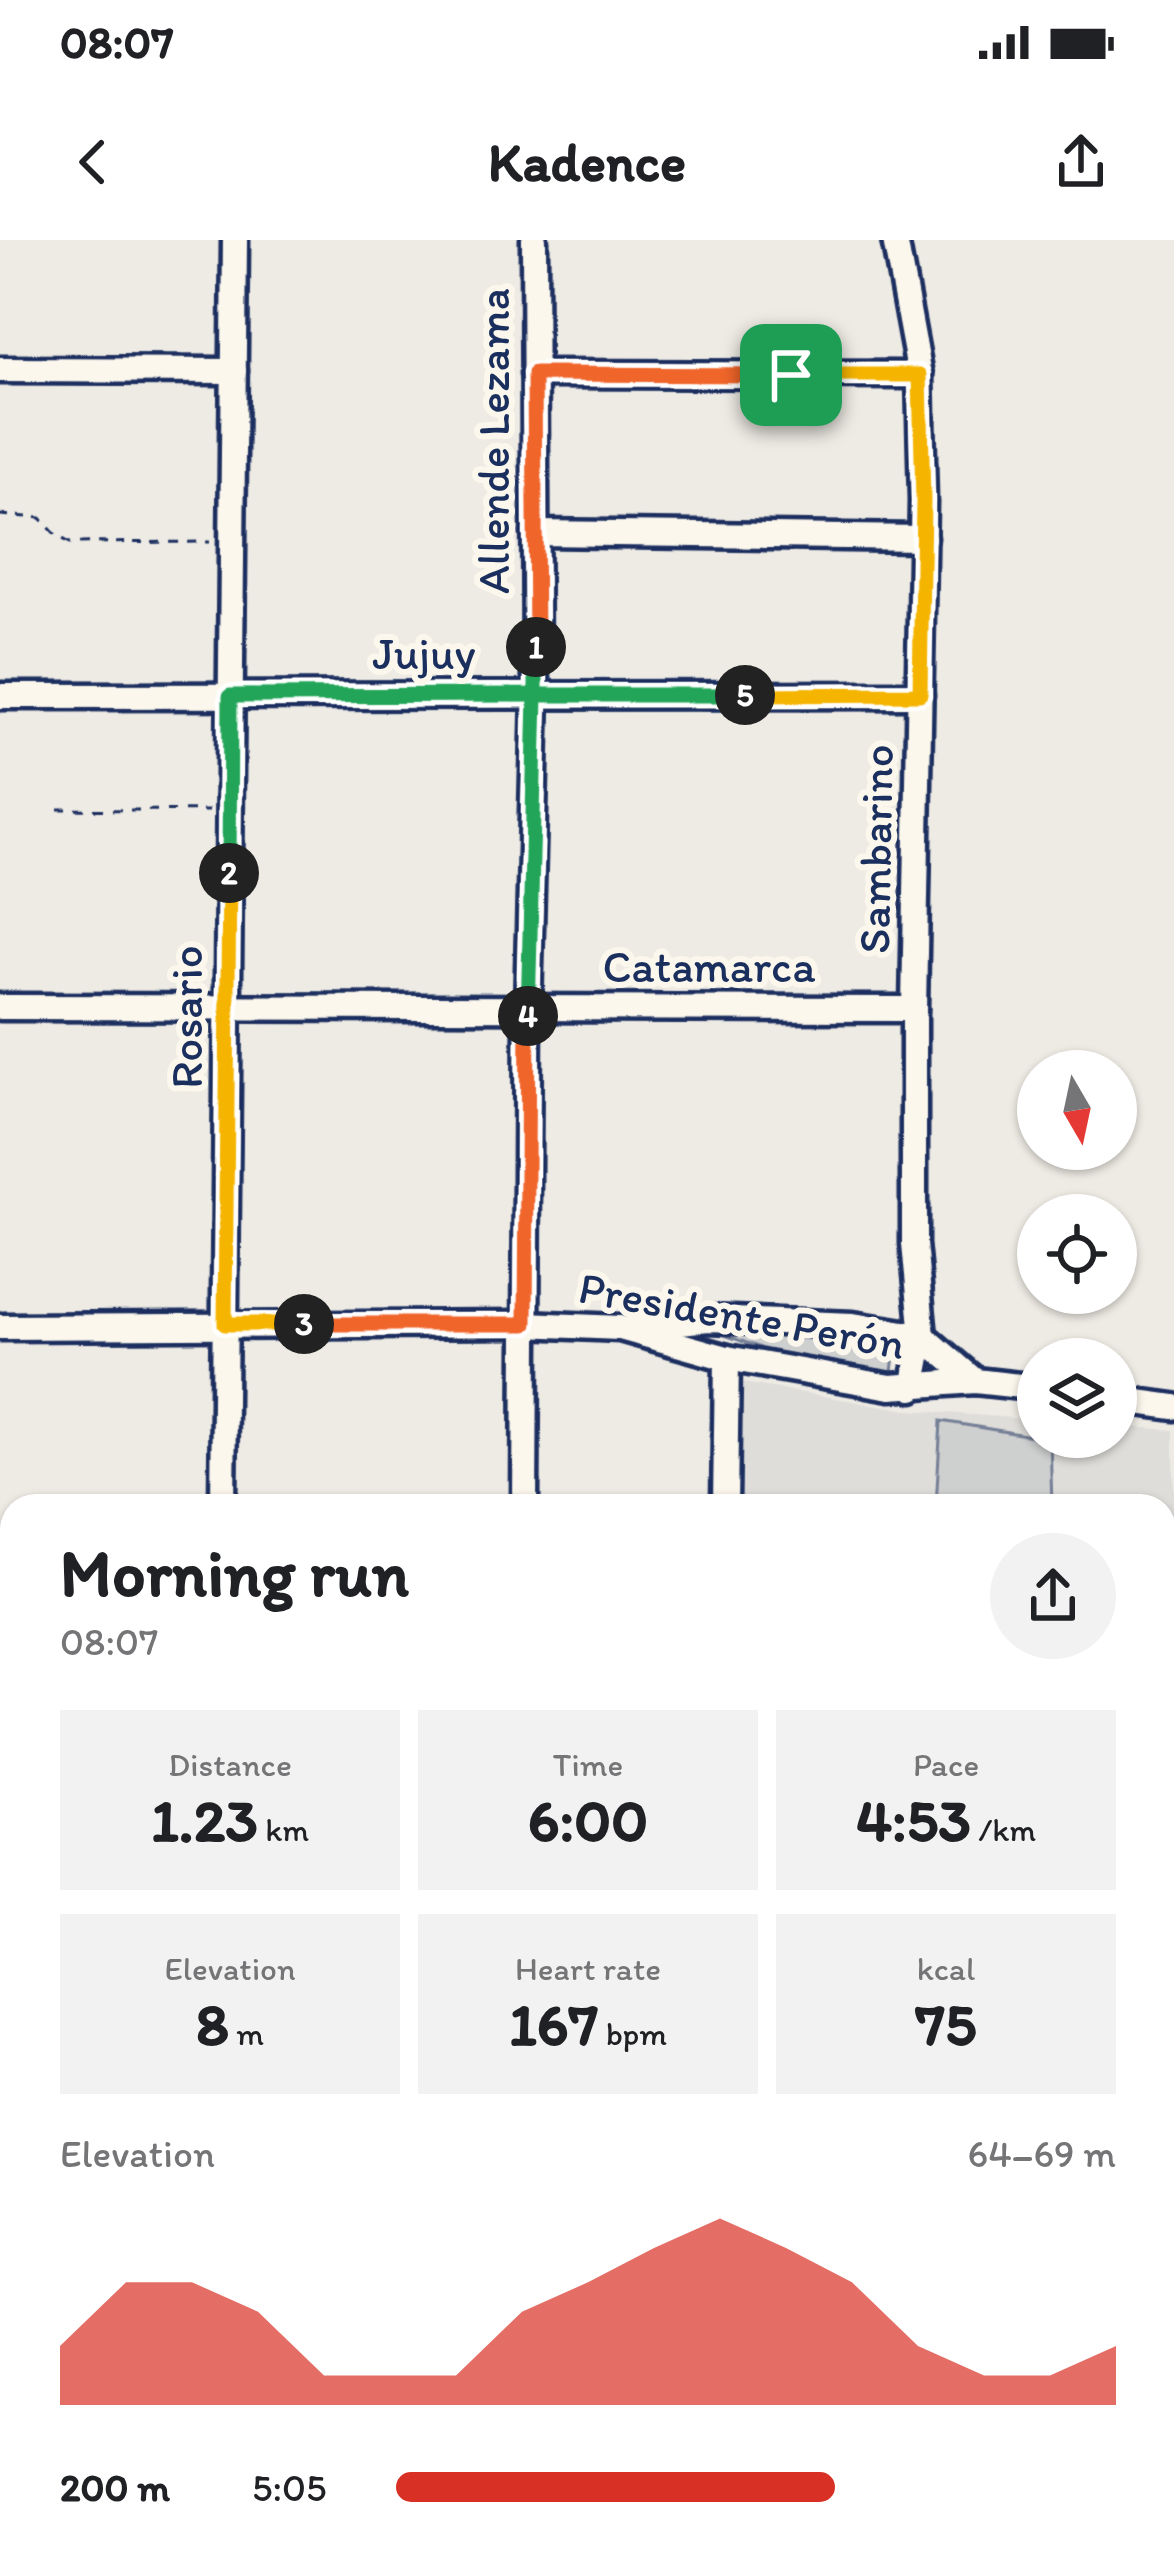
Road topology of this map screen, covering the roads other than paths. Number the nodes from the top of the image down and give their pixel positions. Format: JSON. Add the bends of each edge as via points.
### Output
{"nodes":[{"id":1,"x":235,"y":240,"type":"edge"},
{"id":2,"x":534,"y":240,"type":"edge"},
{"id":3,"x":895,"y":240,"type":"edge"},
{"id":4,"x":0,"y":370,"type":"edge"},
{"id":5,"x":233,"y":371,"type":"junction"},
{"id":6,"x":534,"y":374,"type":"junction"},
{"id":7,"x":920,"y":375,"type":"junction"},
{"id":8,"x":535,"y":533,"type":"junction"},
{"id":9,"x":923,"y":538,"type":"junction"},
{"id":10,"x":920,"y":694,"type":"junction"},
{"id":11,"x":536,"y":695,"type":"junction"},
{"id":12,"x":0,"y":696,"type":"edge"},
{"id":13,"x":230,"y":696,"type":"junction"},
{"id":14,"x":0,"y":1007,"type":"edge"},
{"id":15,"x":228,"y":1008,"type":"junction"},
{"id":16,"x":528,"y":1008,"type":"junction"},
{"id":17,"x":914,"y":1010,"type":"junction"},
{"id":18,"x":225,"y":1324,"type":"junction"},
{"id":19,"x":526,"y":1324,"type":"junction"},
{"id":20,"x":0,"y":1327,"type":"edge"},
{"id":21,"x":620,"y":1328,"type":"junction"},
{"id":22,"x":923,"y":1336,"type":"junction"},
{"id":23,"x":727,"y":1358,"type":"junction"},
{"id":24,"x":975,"y":1381,"type":"junction"},
{"id":25,"x":1017,"y":1386,"type":"edge"},
{"id":26,"x":913,"y":1388,"type":"junction"},
{"id":27,"x":1137,"y":1402,"type":"edge"},
{"id":28,"x":1174,"y":1407,"type":"edge"},
{"id":29,"x":223,"y":1494,"type":"edge"},
{"id":30,"x":525,"y":1494,"type":"edge"},
{"id":31,"x":725,"y":1494,"type":"edge"}],
"edges":[{"from":1,"to":5,"type":"street","name":"Rosario"},
{"from":2,"to":6,"type":"street","name":"Allende Lezama"},
{"from":3,"to":7,"type":"street","name":"Sambarino"},
{"from":4,"to":5,"type":"street"},
{"from":5,"to":13,"type":"street","name":"Rosario"},
{"from":6,"to":7,"type":"street"},
{"from":6,"to":8,"type":"street","name":"Allende Lezama"},
{"from":7,"to":9,"type":"street","name":"Sambarino"},
{"from":8,"to":9,"type":"street"},
{"from":8,"to":11,"type":"street","name":"Allende Lezama"},
{"from":9,"to":10,"type":"street","name":"Sambarino"},
{"from":10,"to":11,"type":"street","name":"Jujuy"},
{"from":10,"to":17,"type":"street","name":"Sambarino"},
{"from":11,"to":13,"type":"street","name":"Jujuy"},
{"from":11,"to":16,"type":"street","name":"Allende Lezama"},
{"from":12,"to":13,"type":"street","name":"Jujuy"},
{"from":13,"to":15,"type":"street","name":"Rosario"},
{"from":14,"to":15,"type":"street","name":"Catamarca"},
{"from":15,"to":16,"type":"street","name":"Catamarca"},
{"from":15,"to":18,"type":"street","name":"Rosario"},
{"from":16,"to":17,"type":"street","name":"Catamarca"},
{"from":16,"to":19,"type":"street","name":"Allende Lezama"},
{"from":17,"to":22,"type":"street","name":"Sambarino","via":[[914,1244]]},
{"from":18,"to":19,"type":"street","name":"Presidente Perón"},
{"from":18,"to":20,"type":"street","name":"Presidente Perón"},
{"from":18,"to":29,"type":"street","name":"Rosario"},
{"from":19,"to":21,"type":"street","name":"Presidente Perón"},
{"from":19,"to":30,"type":"street","name":"Allende Lezama"},
{"from":21,"to":22,"type":"street","via":[[708,1319]]},
{"from":21,"to":23,"type":"street","name":"Presidente Perón"},
{"from":22,"to":24,"type":"street"},
{"from":22,"to":26,"type":"street","name":"Sambarino"},
{"from":23,"to":26,"type":"street","name":"Presidente Perón"},
{"from":23,"to":31,"type":"street"},
{"from":24,"to":25,"type":"street","name":"Presidente Perón"},
{"from":24,"to":26,"type":"street","name":"Presidente Perón"},
{"from":27,"to":28,"type":"street"}]}
